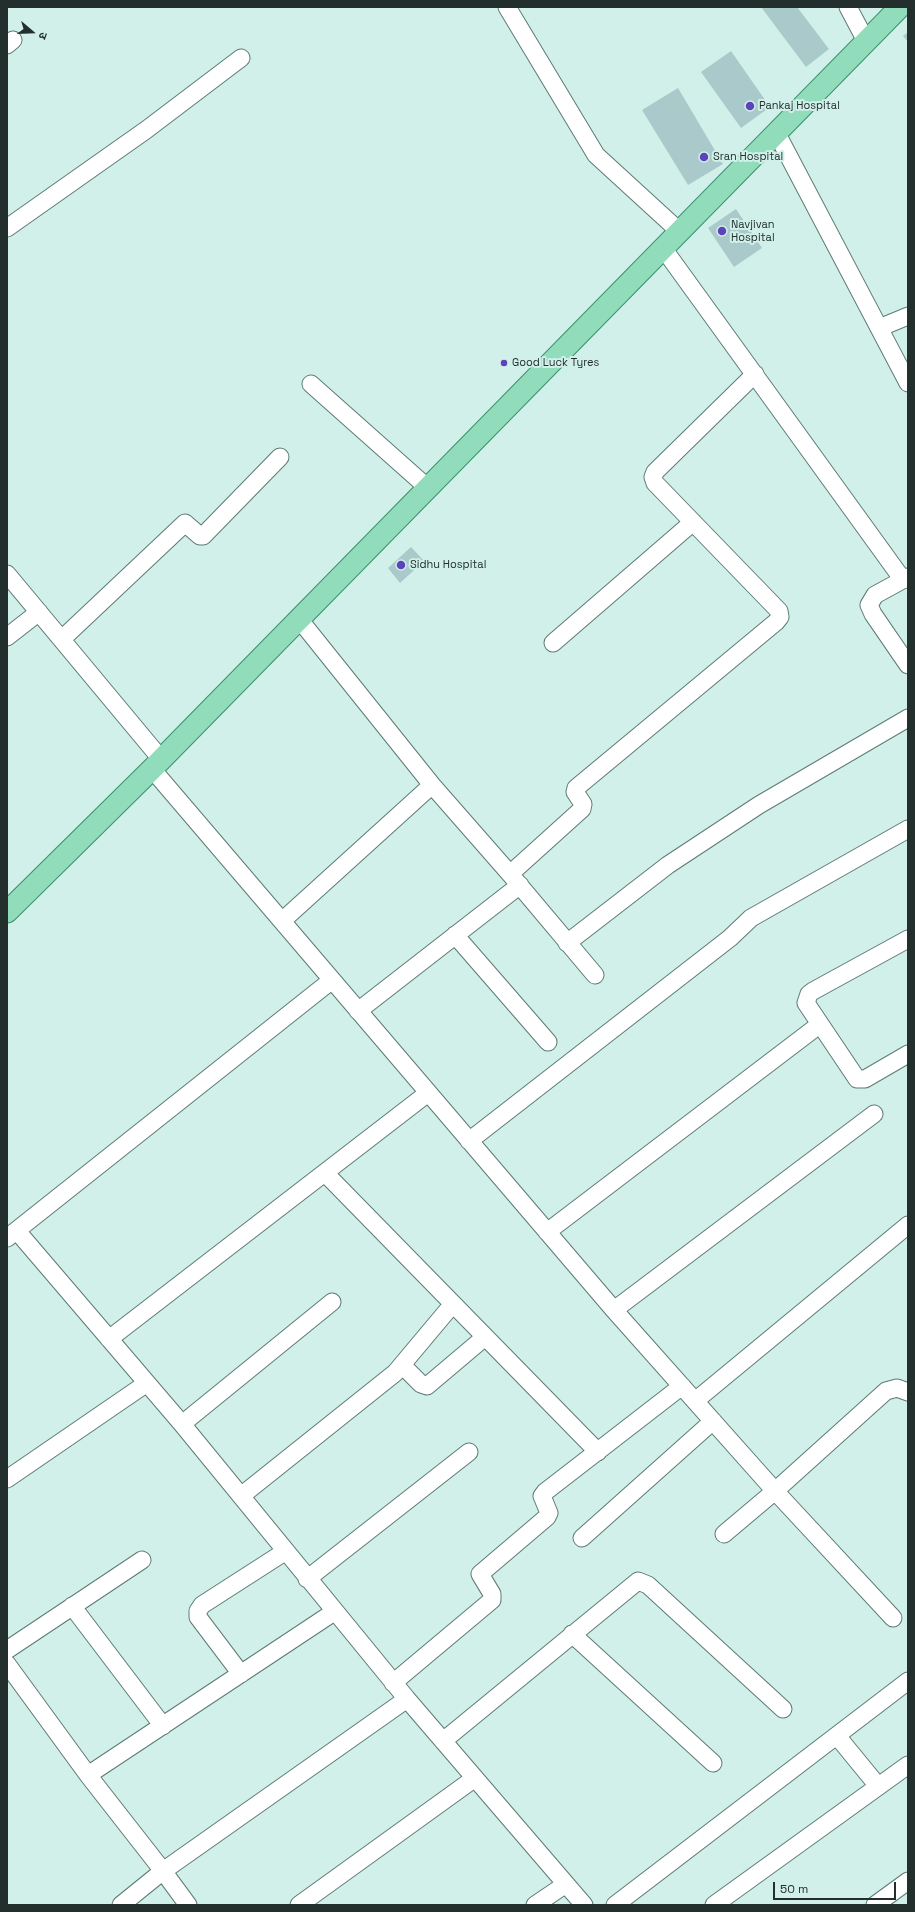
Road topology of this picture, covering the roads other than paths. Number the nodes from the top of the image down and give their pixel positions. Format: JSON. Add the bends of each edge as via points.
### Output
{"nodes":[{"id":1,"x":507,"y":7,"type":"edge"},
{"id":2,"x":848,"y":7,"type":"edge"},
{"id":3,"x":900,"y":7,"type":"edge"},
{"id":4,"x":866,"y":41,"type":"junction"},
{"id":5,"x":241,"y":58,"type":"dead end"},
{"id":6,"x":776,"y":132,"type":"junction"},
{"id":7,"x":7,"y":228,"type":"edge"},
{"id":8,"x":680,"y":231,"type":"junction"},
{"id":9,"x":663,"y":248,"type":"junction"},
{"id":10,"x":908,"y":316,"type":"edge"},
{"id":11,"x":879,"y":328,"type":"junction"},
{"id":12,"x":754,"y":374,"type":"junction"},
{"id":13,"x":908,"y":383,"type":"edge"},
{"id":14,"x":311,"y":384,"type":"dead end"},
{"id":15,"x":280,"y":457,"type":"dead end"},
{"id":16,"x":428,"y":488,"type":"junction"},
{"id":17,"x":692,"y":522,"type":"junction"},
{"id":18,"x":7,"y":574,"type":"edge"},
{"id":19,"x":905,"y":578,"type":"edge"},
{"id":20,"x":39,"y":612,"type":"junction"},
{"id":21,"x":299,"y":619,"type":"junction"},
{"id":22,"x":7,"y":637,"type":"edge"},
{"id":23,"x":62,"y":640,"type":"junction"},
{"id":24,"x":554,"y":643,"type":"dead end"},
{"id":25,"x":908,"y":665,"type":"edge"},
{"id":26,"x":908,"y":718,"type":"edge"},
{"id":27,"x":156,"y":764,"type":"junction"},
{"id":28,"x":432,"y":785,"type":"junction"},
{"id":29,"x":908,"y":829,"type":"edge"},
{"id":30,"x":515,"y":879,"type":"junction"},
{"id":31,"x":7,"y":912,"type":"edge"},
{"id":32,"x":282,"y":921,"type":"junction"},
{"id":33,"x":455,"y":935,"type":"junction"},
{"id":34,"x":908,"y":938,"type":"edge"},
{"id":35,"x":568,"y":943,"type":"junction"},
{"id":36,"x":595,"y":976,"type":"dead end"},
{"id":37,"x":332,"y":980,"type":"junction"},
{"id":38,"x":358,"y":1011,"type":"junction"},
{"id":39,"x":819,"y":1025,"type":"junction"},
{"id":40,"x":548,"y":1042,"type":"dead end"},
{"id":41,"x":908,"y":1054,"type":"edge"},
{"id":42,"x":428,"y":1093,"type":"junction"},
{"id":43,"x":874,"y":1114,"type":"dead end"},
{"id":44,"x":469,"y":1141,"type":"junction"},
{"id":45,"x":324,"y":1173,"type":"junction"},
{"id":46,"x":908,"y":1225,"type":"edge"},
{"id":47,"x":547,"y":1232,"type":"junction"},
{"id":48,"x":12,"y":1234,"type":"edge"},
{"id":49,"x":332,"y":1302,"type":"dead end"},
{"id":50,"x":452,"y":1304,"type":"junction"},
{"id":51,"x":614,"y":1310,"type":"junction"},
{"id":52,"x":486,"y":1337,"type":"junction"},
{"id":53,"x":109,"y":1339,"type":"junction"},
{"id":54,"x":402,"y":1365,"type":"junction"},
{"id":55,"x":147,"y":1383,"type":"junction"},
{"id":56,"x":682,"y":1386,"type":"junction"},
{"id":57,"x":908,"y":1392,"type":"edge"},
{"id":58,"x":694,"y":1401,"type":"junction"},
{"id":59,"x":713,"y":1421,"type":"junction"},
{"id":60,"x":182,"y":1424,"type":"junction"},
{"id":61,"x":470,"y":1452,"type":"dead end"},
{"id":62,"x":598,"y":1452,"type":"junction"},
{"id":63,"x":7,"y":1478,"type":"edge"},
{"id":64,"x":775,"y":1491,"type":"junction"},
{"id":65,"x":241,"y":1496,"type":"junction"},
{"id":66,"x":724,"y":1534,"type":"dead end"},
{"id":67,"x":582,"y":1538,"type":"dead end"},
{"id":68,"x":286,"y":1552,"type":"junction"},
{"id":69,"x":142,"y":1560,"type":"dead end"},
{"id":70,"x":307,"y":1579,"type":"junction"},
{"id":71,"x":72,"y":1606,"type":"junction"},
{"id":72,"x":334,"y":1612,"type":"junction"},
{"id":73,"x":893,"y":1618,"type":"dead end"},
{"id":74,"x":572,"y":1634,"type":"junction"},
{"id":75,"x":7,"y":1650,"type":"edge"},
{"id":76,"x":7,"y":1664,"type":"edge"},
{"id":77,"x":240,"y":1674,"type":"junction"},
{"id":78,"x":908,"y":1681,"type":"edge"},
{"id":79,"x":393,"y":1683,"type":"junction"},
{"id":80,"x":407,"y":1699,"type":"junction"},
{"id":81,"x":783,"y":1709,"type":"dead end"},
{"id":82,"x":163,"y":1726,"type":"junction"},
{"id":83,"x":837,"y":1736,"type":"junction"},
{"id":84,"x":443,"y":1741,"type":"junction"},
{"id":85,"x":713,"y":1763,"type":"dead end"},
{"id":86,"x":908,"y":1765,"type":"edge"},
{"id":87,"x":88,"y":1776,"type":"junction"},
{"id":88,"x":475,"y":1778,"type":"junction"},
{"id":89,"x":878,"y":1786,"type":"junction"},
{"id":90,"x":164,"y":1871,"type":"junction"},
{"id":91,"x":908,"y":1881,"type":"edge"},
{"id":92,"x":566,"y":1884,"type":"junction"},
{"id":93,"x":121,"y":1905,"type":"edge"},
{"id":94,"x":188,"y":1905,"type":"edge"},
{"id":95,"x":299,"y":1905,"type":"edge"},
{"id":96,"x":535,"y":1905,"type":"edge"},
{"id":97,"x":584,"y":1905,"type":"edge"},
{"id":98,"x":615,"y":1905,"type":"edge"},
{"id":99,"x":714,"y":1905,"type":"edge"},
{"id":100,"x":874,"y":1905,"type":"edge"}],
"edges":[{"from":1,"to":8,"type":"street","via":[[596,155]]},
{"from":2,"to":4,"type":"street"},
{"from":3,"to":4,"type":"main road"},
{"from":4,"to":6,"type":"main road"},
{"from":5,"to":7,"type":"street","via":[[146,130]]},
{"from":6,"to":8,"type":"main road"},
{"from":6,"to":11,"type":"street"},
{"from":8,"to":9,"type":"main road"},
{"from":9,"to":12,"type":"street"},
{"from":9,"to":16,"type":"main road"},
{"from":10,"to":11,"type":"street"},
{"from":11,"to":13,"type":"street"},
{"from":12,"to":17,"type":"street","via":[[654,475],[655,483]]},
{"from":12,"to":19,"type":"street"},
{"from":14,"to":16,"type":"street"},
{"from":15,"to":23,"type":"street","via":[[202,537],[184,523]]},
{"from":16,"to":21,"type":"main road"},
{"from":17,"to":24,"type":"street"},
{"from":17,"to":30,"type":"street","via":[[779,611],[780,617],[576,788],[575,792],[583,804],[582,809]]},
{"from":18,"to":20,"type":"street"},
{"from":19,"to":25,"type":"street","via":[[875,595],[870,605],[873,614]]},
{"from":20,"to":22,"type":"street"},
{"from":20,"to":23,"type":"street"},
{"from":21,"to":27,"type":"main road"},
{"from":21,"to":28,"type":"street"},
{"from":23,"to":27,"type":"street"},
{"from":26,"to":35,"type":"street","via":[[746,814],[668,865]]},
{"from":27,"to":31,"type":"main road"},
{"from":27,"to":32,"type":"street"},
{"from":28,"to":30,"type":"street"},
{"from":28,"to":32,"type":"street"},
{"from":29,"to":44,"type":"street","via":[[751,918],[730,938]]},
{"from":30,"to":33,"type":"street"},
{"from":30,"to":35,"type":"street"},
{"from":32,"to":37,"type":"street"},
{"from":33,"to":38,"type":"street"},
{"from":33,"to":40,"type":"street"},
{"from":34,"to":39,"type":"street","via":[[809,994],[806,998],[807,1007]]},
{"from":35,"to":36,"type":"street"},
{"from":37,"to":38,"type":"street"},
{"from":37,"to":48,"type":"street"},
{"from":38,"to":42,"type":"street"},
{"from":39,"to":41,"type":"street","via":[[860,1080]]},
{"from":39,"to":47,"type":"street"},
{"from":42,"to":44,"type":"street"},
{"from":42,"to":45,"type":"street"},
{"from":43,"to":51,"type":"street"},
{"from":44,"to":47,"type":"street"},
{"from":45,"to":50,"type":"street"},
{"from":45,"to":53,"type":"street"},
{"from":46,"to":58,"type":"street"},
{"from":47,"to":51,"type":"street"},
{"from":48,"to":53,"type":"street"},
{"from":49,"to":60,"type":"street"},
{"from":50,"to":52,"type":"street"},
{"from":50,"to":54,"type":"street"},
{"from":51,"to":56,"type":"street"},
{"from":52,"to":54,"type":"street","via":[[427,1386],[421,1384]]},
{"from":52,"to":62,"type":"street"},
{"from":53,"to":55,"type":"street"},
{"from":54,"to":65,"type":"street"},
{"from":55,"to":60,"type":"street"},
{"from":55,"to":63,"type":"street"},
{"from":56,"to":58,"type":"street"},
{"from":56,"to":62,"type":"street"},
{"from":57,"to":64,"type":"street","via":[[897,1388],[886,1392]]},
{"from":58,"to":59,"type":"street"},
{"from":59,"to":64,"type":"street"},
{"from":59,"to":67,"type":"street"},
{"from":60,"to":65,"type":"street"},
{"from":61,"to":70,"type":"street"},
{"from":62,"to":79,"type":"street","via":[[545,1492],[542,1499],[549,1513],[547,1518],[480,1572],[480,1578],[493,1596],[490,1603]]},
{"from":64,"to":66,"type":"street"},
{"from":64,"to":73,"type":"street"},
{"from":65,"to":68,"type":"street"},
{"from":68,"to":70,"type":"street"},
{"from":68,"to":77,"type":"street","via":[[202,1605],[198,1611],[198,1616]]},
{"from":69,"to":71,"type":"street"},
{"from":70,"to":72,"type":"street"},
{"from":71,"to":75,"type":"street"},
{"from":71,"to":82,"type":"street"},
{"from":72,"to":77,"type":"street"},
{"from":72,"to":79,"type":"street"},
{"from":74,"to":81,"type":"street","via":[[634,1583],[642,1581]]},
{"from":74,"to":84,"type":"street"},
{"from":74,"to":85,"type":"street"},
{"from":76,"to":87,"type":"street"},
{"from":77,"to":82,"type":"street"},
{"from":78,"to":83,"type":"street"},
{"from":79,"to":80,"type":"street"},
{"from":80,"to":84,"type":"street"},
{"from":80,"to":90,"type":"street"},
{"from":82,"to":87,"type":"street"},
{"from":83,"to":89,"type":"street"},
{"from":83,"to":98,"type":"street"},
{"from":84,"to":88,"type":"street"},
{"from":86,"to":89,"type":"street"},
{"from":87,"to":90,"type":"street"},
{"from":88,"to":92,"type":"street"},
{"from":88,"to":95,"type":"street"},
{"from":89,"to":99,"type":"street"},
{"from":90,"to":93,"type":"street"},
{"from":90,"to":94,"type":"street"},
{"from":91,"to":100,"type":"street"},
{"from":92,"to":96,"type":"street"},
{"from":92,"to":97,"type":"street"}]}
